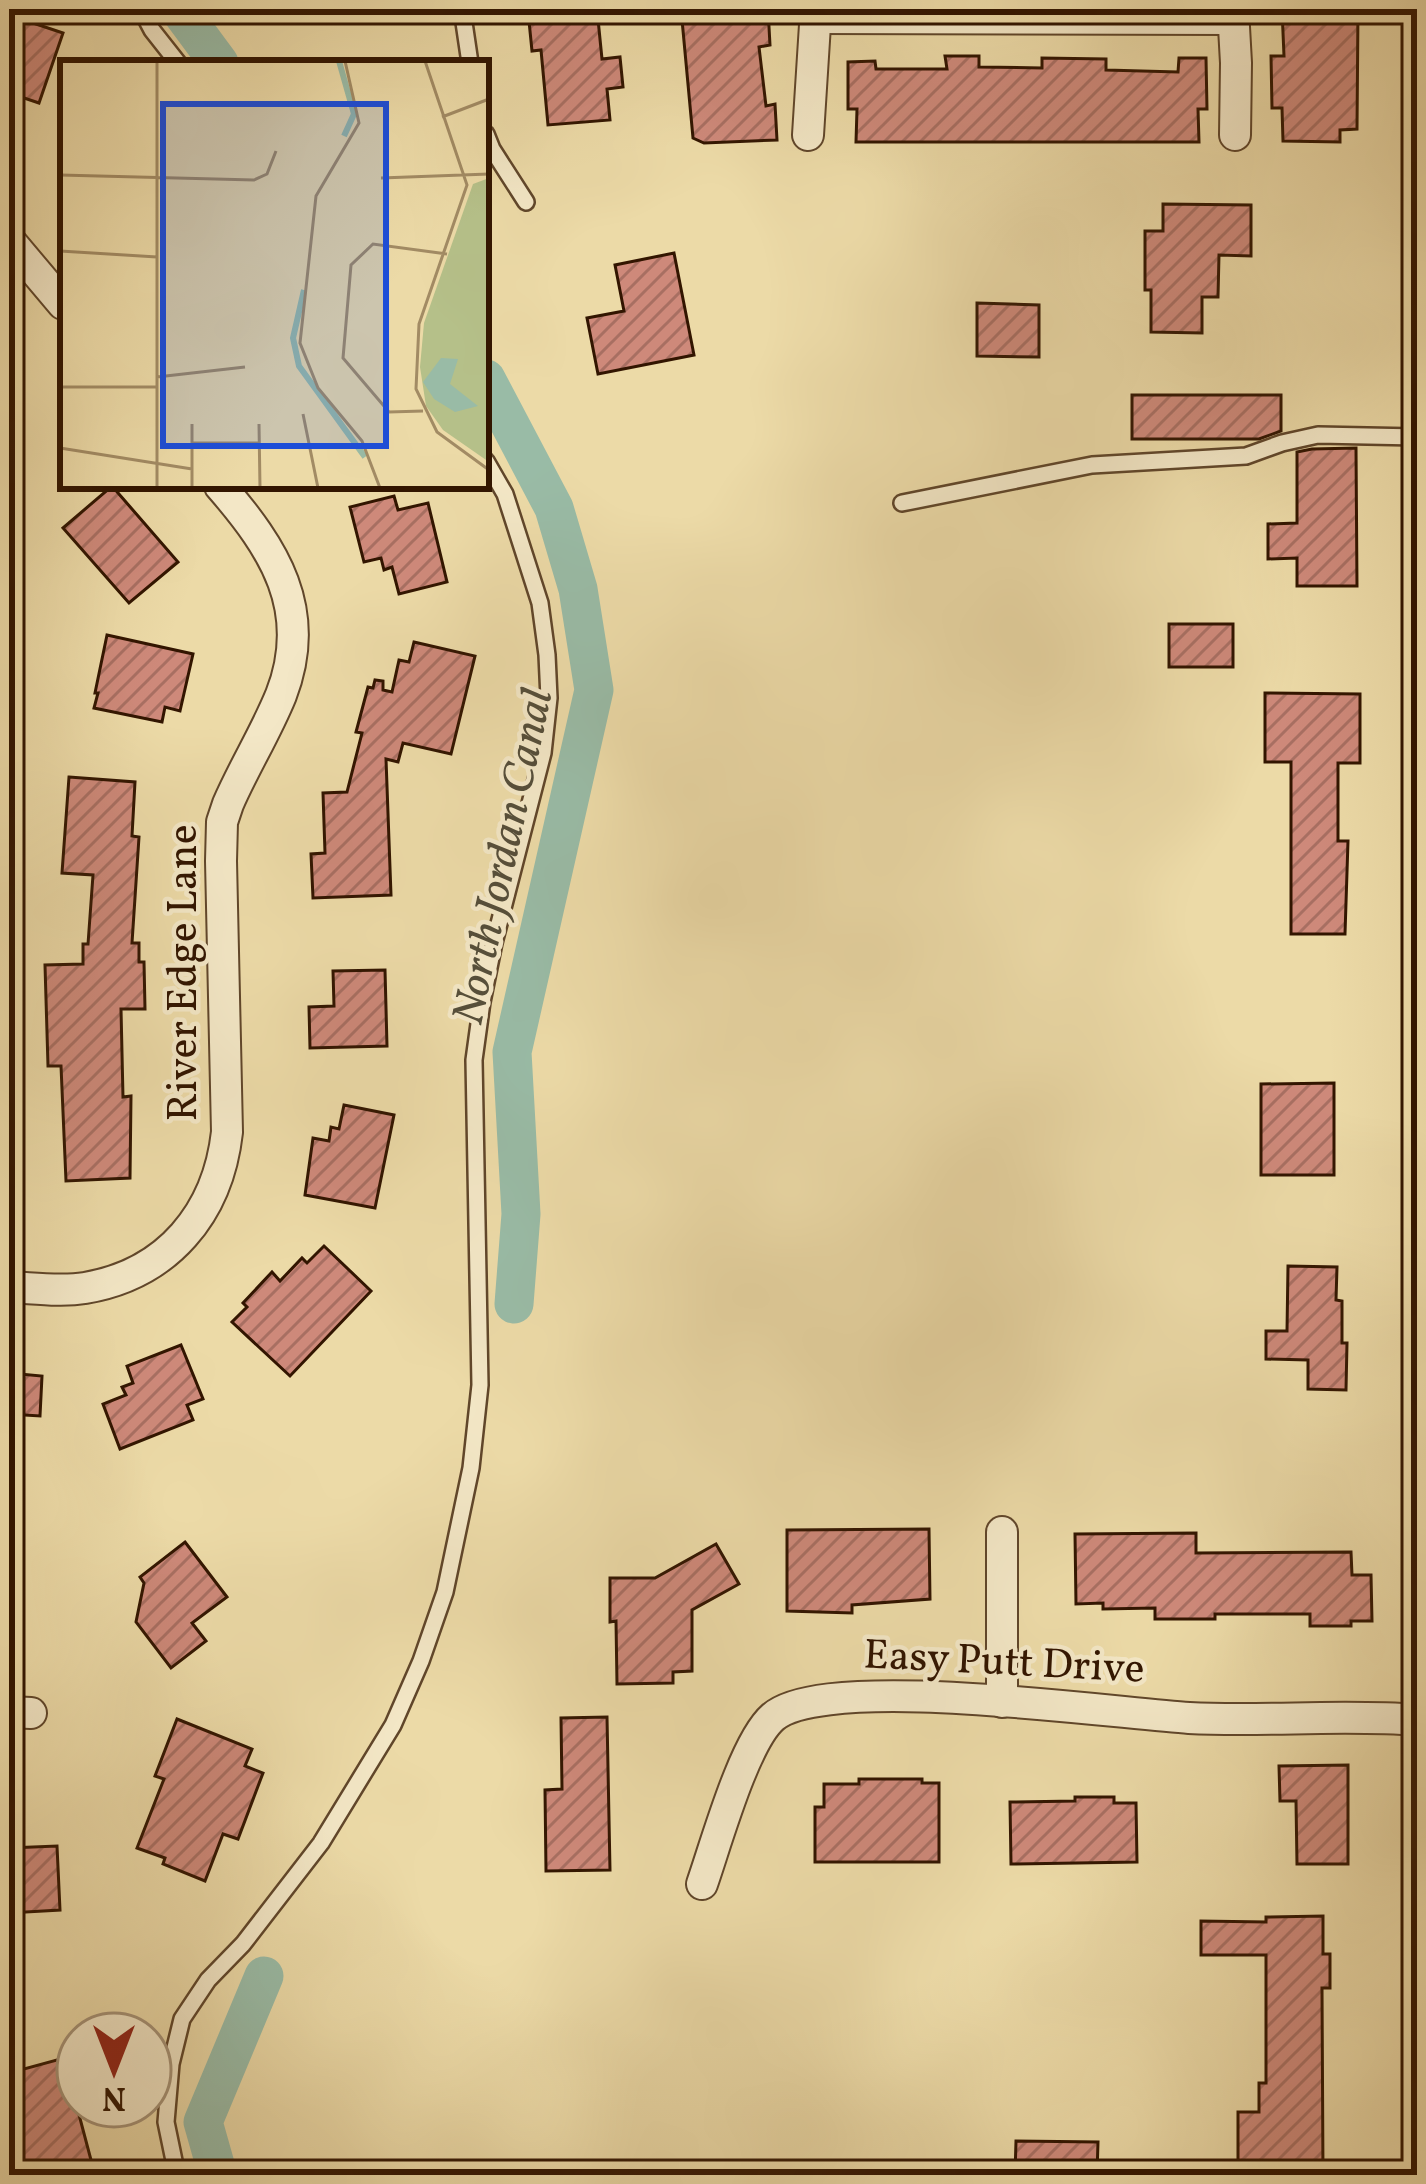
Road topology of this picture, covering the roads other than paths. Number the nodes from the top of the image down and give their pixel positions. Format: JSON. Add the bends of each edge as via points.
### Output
{"nodes":[{"id":1,"x":141,"y":9,"type":"edge"},
{"id":2,"x":462,"y":9,"type":"edge"},
{"id":3,"x":816,"y":14,"type":"edge"},
{"id":4,"x":1233,"y":14,"type":"edge"},
{"id":5,"x":176,"y":60,"type":"edge"},
{"id":6,"x":470,"y":60,"type":"edge"},
{"id":7,"x":808,"y":136,"type":"dead end"},
{"id":8,"x":1235,"y":136,"type":"dead end"},
{"id":9,"x":489,"y":142,"type":"edge"},
{"id":10,"x":526,"y":202,"type":"dead end"},
{"id":11,"x":9,"y":240,"type":"edge"},
{"id":12,"x":60,"y":300,"type":"edge"},
{"id":13,"x":1417,"y":437,"type":"edge"},
{"id":14,"x":489,"y":466,"type":"edge"},
{"id":15,"x":223,"y":489,"type":"edge"},
{"id":16,"x":902,"y":503,"type":"dead end"},
{"id":17,"x":9,"y":1287,"type":"edge"},
{"id":18,"x":1002,"y":1532,"type":"dead end"},
{"id":19,"x":1002,"y":1702,"type":"junction"},
{"id":20,"x":1417,"y":1720,"type":"edge"},
{"id":21,"x":702,"y":1884,"type":"dead end"},
{"id":22,"x":177,"y":2175,"type":"edge"}],
"edges":[{"from":1,"to":5,"type":"lane"},
{"from":2,"to":6,"type":"lane"},
{"from":3,"to":4,"type":"street"},
{"from":3,"to":7,"type":"street"},
{"from":4,"to":8,"type":"street"},
{"from":9,"to":10,"type":"lane"},
{"from":11,"to":12,"type":"street"},
{"from":13,"to":16,"type":"lane","via":[[1318,435],[1246,456],[1092,465]]},
{"from":14,"to":22,"type":"lane","via":[[540,603],[549,698],[474,1060],[480,1385],[471,1468],[445,1592],[393,1725],[321,1844],[182,2019],[166,2122]]},
{"from":15,"to":17,"type":"street","name":"River Edge Lane","via":[[275,560],[292,639],[281,695],[223,822],[225,1153],[192,1228],[159,1258],[123,1279],[82,1289]]},
{"from":18,"to":19,"type":"street"},
{"from":19,"to":20,"type":"street","name":"Easy Putt Drive","via":[[1188,1718]]},
{"from":19,"to":21,"type":"street","name":"Easy Putt Drive","via":[[844,1697],[798,1703],[774,1716],[747,1758]]}]}
